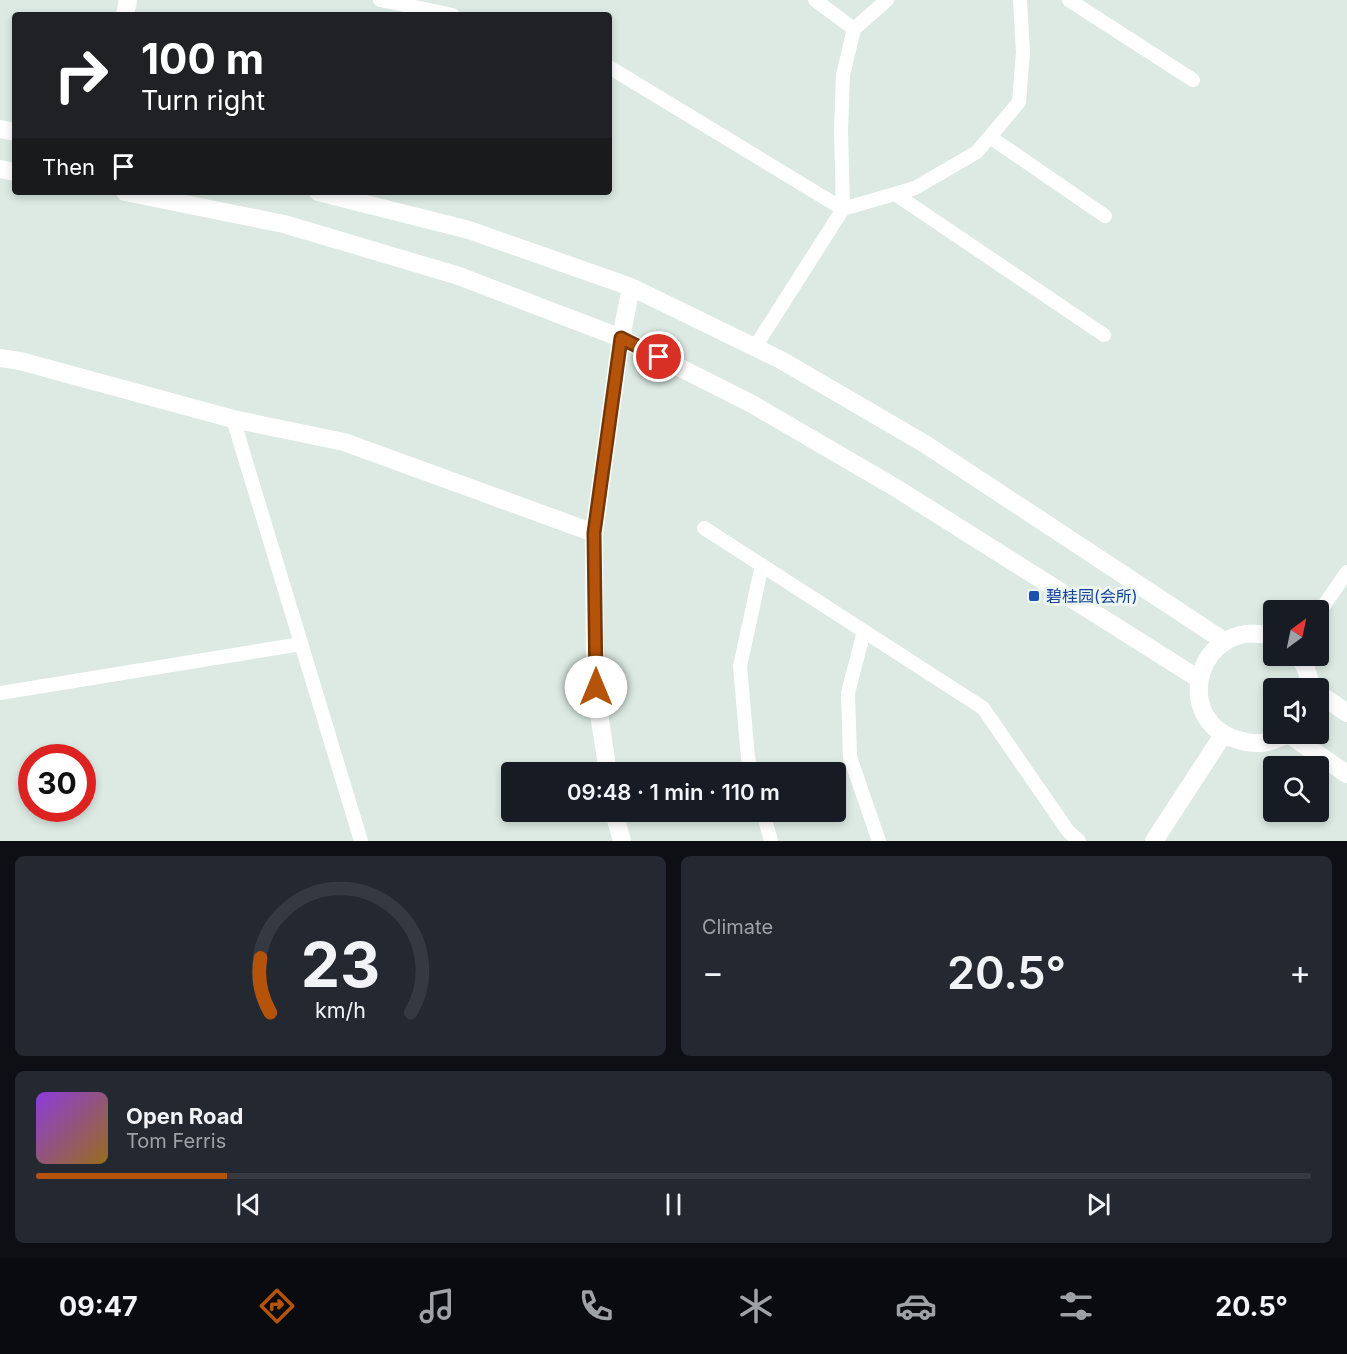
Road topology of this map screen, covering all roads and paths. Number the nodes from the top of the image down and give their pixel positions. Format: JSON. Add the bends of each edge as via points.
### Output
{"nodes":[{"id":1,"x":380,"y":0,"type":"edge"},
{"id":2,"x":815,"y":0,"type":"edge"},
{"id":3,"x":886,"y":0,"type":"edge"},
{"id":4,"x":1020,"y":0,"type":"edge"},
{"id":5,"x":1069,"y":0,"type":"edge"},
{"id":6,"x":438,"y":12,"type":"edge"},
{"id":7,"x":854,"y":29,"type":"junction"},
{"id":8,"x":612,"y":69,"type":"edge"},
{"id":9,"x":1193,"y":80,"type":"dead end"},
{"id":10,"x":990,"y":137,"type":"junction"},
{"id":11,"x":895,"y":194,"type":"junction"},
{"id":12,"x":140,"y":195,"type":"edge"},
{"id":13,"x":330,"y":195,"type":"edge"},
{"id":14,"x":843,"y":209,"type":"junction"},
{"id":15,"x":1105,"y":216,"type":"dead end"},
{"id":16,"x":631,"y":286,"type":"junction"},
{"id":17,"x":1104,"y":335,"type":"dead end"},
{"id":18,"x":621,"y":338,"type":"junction"},
{"id":19,"x":755,"y":347,"type":"junction"},
{"id":20,"x":0,"y":358,"type":"edge"},
{"id":21,"x":233,"y":419,"type":"junction"},
{"id":22,"x":704,"y":528,"type":"dead end"},
{"id":23,"x":594,"y":533,"type":"junction"},
{"id":24,"x":762,"y":565,"type":"junction"},
{"id":25,"x":1347,"y":572,"type":"edge"},
{"id":26,"x":1328,"y":600,"type":"edge"},
{"id":27,"x":864,"y":631,"type":"junction"},
{"id":28,"x":1263,"y":634,"type":"edge"},
{"id":29,"x":1224,"y":641,"type":"junction"},
{"id":30,"x":302,"y":644,"type":"junction"},
{"id":31,"x":1199,"y":679,"type":"junction"},
{"id":32,"x":0,"y":693,"type":"edge"},
{"id":33,"x":1329,"y":701,"type":"edge"},
{"id":34,"x":1347,"y":713,"type":"edge"},
{"id":35,"x":1223,"y":735,"type":"junction"},
{"id":36,"x":607,"y":762,"type":"edge"},
{"id":37,"x":749,"y":762,"type":"edge"},
{"id":38,"x":1347,"y":774,"type":"edge"},
{"id":39,"x":617,"y":822,"type":"edge"},
{"id":40,"x":766,"y":822,"type":"edge"},
{"id":41,"x":361,"y":841,"type":"edge"},
{"id":42,"x":622,"y":841,"type":"edge"},
{"id":43,"x":771,"y":841,"type":"edge"},
{"id":44,"x":879,"y":841,"type":"edge"},
{"id":45,"x":1079,"y":841,"type":"edge"},
{"id":46,"x":1154,"y":841,"type":"edge"}],
"edges":[{"from":1,"to":6,"type":"lane"},
{"from":2,"to":7,"type":"lane"},
{"from":3,"to":7,"type":"lane"},
{"from":4,"to":10,"type":"lane","via":[[1023,52],[1019,102]]},
{"from":5,"to":9,"type":"lane"},
{"from":7,"to":14,"type":"lane","via":[[843,75]]},
{"from":8,"to":14,"type":"lane"},
{"from":10,"to":11,"type":"lane","via":[[977,152],[915,188]]},
{"from":10,"to":15,"type":"lane"},
{"from":11,"to":14,"type":"lane"},
{"from":11,"to":17,"type":"lane"},
{"from":12,"to":18,"type":"street","via":[[284,224],[437,269]]},
{"from":13,"to":16,"type":"street","via":[[469,230]]},
{"from":14,"to":19,"type":"lane"},
{"from":16,"to":18,"type":"street"},
{"from":16,"to":19,"type":"street"},
{"from":18,"to":23,"type":"street"},
{"from":18,"to":31,"type":"street","via":[[752,404],[896,488]]},
{"from":19,"to":29,"type":"street","via":[[925,444]]},
{"from":20,"to":21,"type":"street"},
{"from":21,"to":23,"type":"street","via":[[344,442]]},
{"from":21,"to":30,"type":"lane"},
{"from":22,"to":24,"type":"lane"},
{"from":23,"to":36,"type":"street","via":[[596,687]]},
{"from":24,"to":27,"type":"lane"},
{"from":24,"to":37,"type":"lane","via":[[740,666]]},
{"from":25,"to":26,"type":"lane"},
{"from":27,"to":44,"type":"lane","via":[[848,693],[850,757]]},
{"from":27,"to":45,"type":"lane","via":[[983,708],[1068,831]]},
{"from":28,"to":29,"type":"street","via":[[1242,634]]},
{"from":29,"to":31,"type":"street","via":[[1206,661]]},
{"from":30,"to":32,"type":"lane"},
{"from":30,"to":41,"type":"lane"},
{"from":31,"to":35,"type":"street","via":[[1201,704],[1209,722]]},
{"from":33,"to":34,"type":"street"},
{"from":35,"to":38,"type":"street","via":[[1251,744],[1270,742],[1288,734]]},
{"from":35,"to":46,"type":"street"},
{"from":39,"to":42,"type":"street"},
{"from":40,"to":43,"type":"lane"}]}
